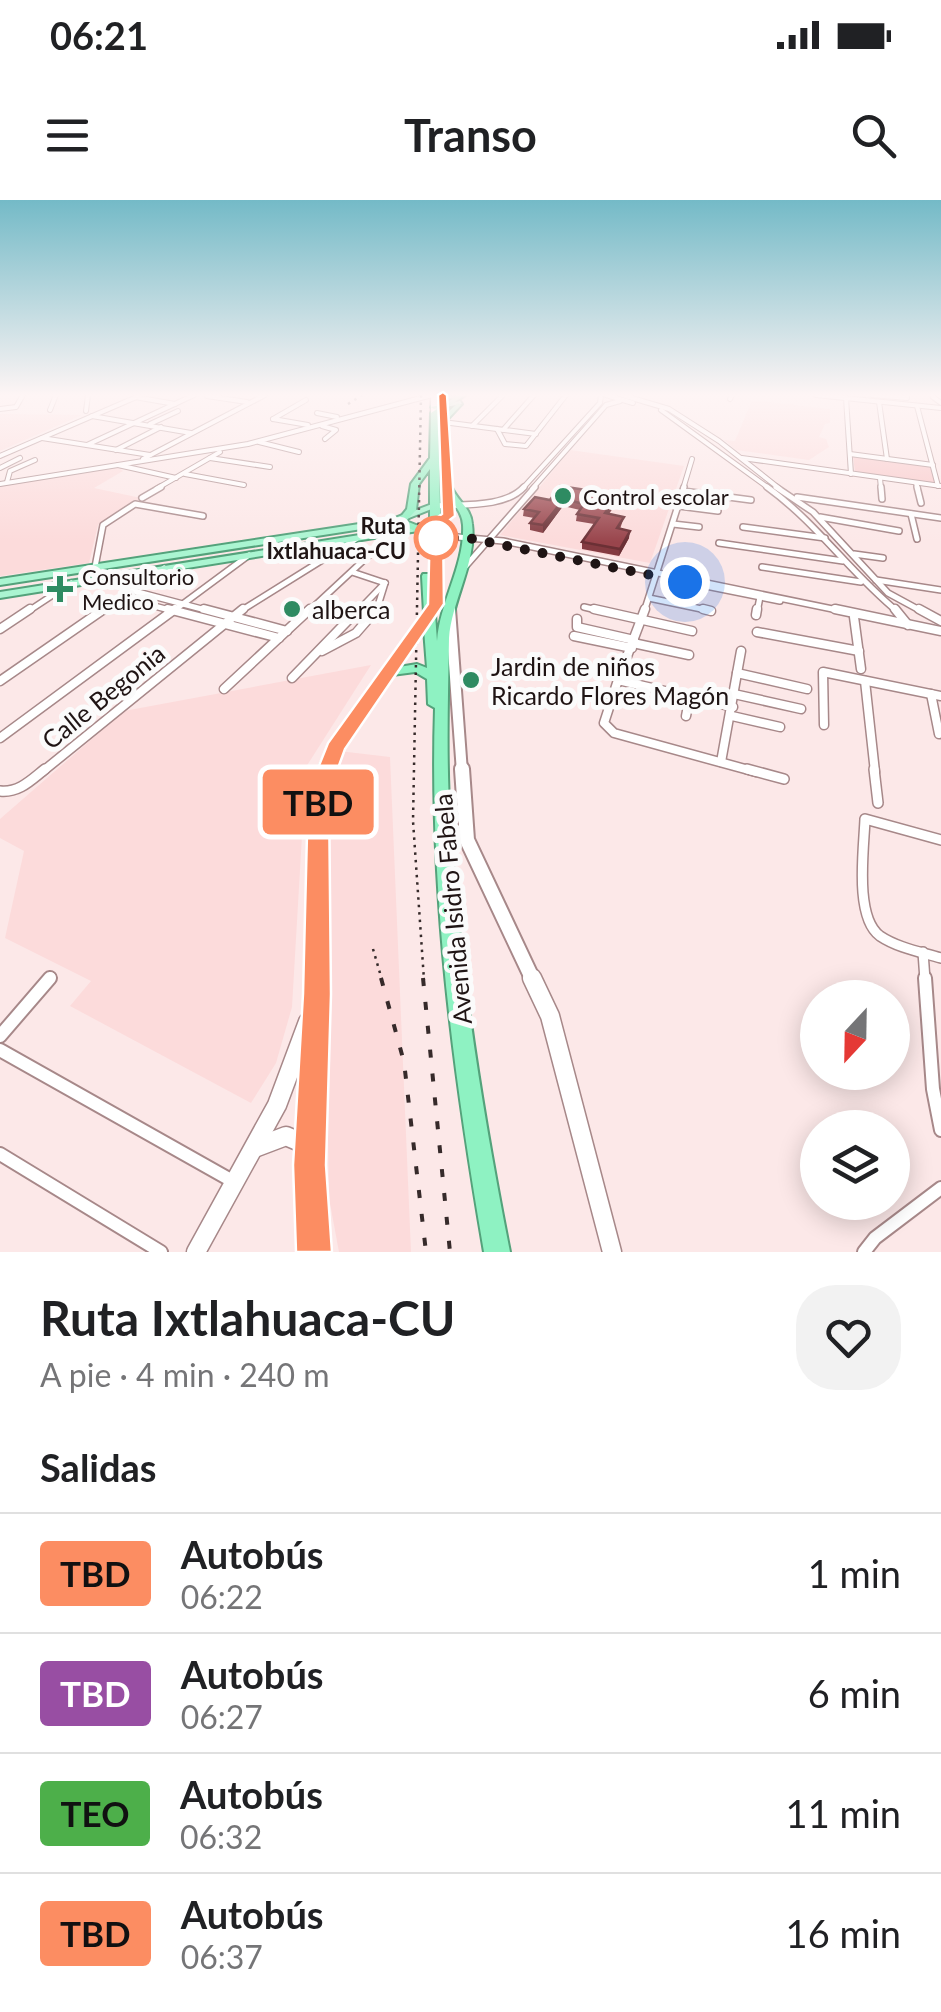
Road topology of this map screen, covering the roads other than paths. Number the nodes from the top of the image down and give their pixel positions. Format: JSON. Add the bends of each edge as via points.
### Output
{"nodes":[{"id":1,"x":28,"y":444,"type":"edge"},
{"id":2,"x":81,"y":444,"type":"edge"},
{"id":3,"x":128,"y":444,"type":"edge"},
{"id":4,"x":169,"y":444,"type":"edge"},
{"id":5,"x":248,"y":444,"type":"edge"},
{"id":6,"x":268,"y":444,"type":"edge"},
{"id":7,"x":434,"y":444,"type":"edge"},
{"id":8,"x":445,"y":444,"type":"edge"},
{"id":9,"x":563,"y":444,"type":"edge"},
{"id":10,"x":572,"y":444,"type":"edge"},
{"id":11,"x":715,"y":444,"type":"edge"},
{"id":12,"x":718,"y":444,"type":"edge"},
{"id":13,"x":849,"y":444,"type":"edge"},
{"id":14,"x":885,"y":444,"type":"edge"},
{"id":15,"x":928,"y":444,"type":"edge"},
{"id":16,"x":87,"y":445,"type":"joint"},
{"id":17,"x":191,"y":446,"type":"dead end"},
{"id":18,"x":560,"y":447,"type":"junction"},
{"id":19,"x":227,"y":448,"type":"junction"},
{"id":20,"x":569,"y":448,"type":"junction"},
{"id":21,"x":116,"y":450,"type":"junction"},
{"id":22,"x":300,"y":452,"type":"dead end"},
{"id":23,"x":850,"y":454,"type":"junction"},
{"id":24,"x":150,"y":455,"type":"junction"},
{"id":25,"x":733,"y":455,"type":"junction"},
{"id":26,"x":0,"y":456,"type":"edge"},
{"id":27,"x":172,"y":457,"type":"junction"},
{"id":28,"x":20,"y":458,"type":"dead end"},
{"id":29,"x":210,"y":458,"type":"junction"},
{"id":30,"x":692,"y":458,"type":"dead end"},
{"id":31,"x":887,"y":458,"type":"junction"},
{"id":32,"x":35,"y":460,"type":"dead end"},
{"id":33,"x":434,"y":460,"type":"junction"},
{"id":34,"x":139,"y":462,"type":"junction"},
{"id":35,"x":933,"y":464,"type":"junction"},
{"id":36,"x":118,"y":465,"type":"junction"},
{"id":37,"x":270,"y":467,"type":"dead end"},
{"id":38,"x":0,"y":468,"type":"edge"},
{"id":39,"x":851,"y":471,"type":"junction"},
{"id":40,"x":183,"y":474,"type":"junction"},
{"id":41,"x":176,"y":478,"type":"junction"},
{"id":42,"x":880,"y":478,"type":"junction"},
{"id":43,"x":4,"y":483,"type":"edge"},
{"id":44,"x":916,"y":483,"type":"junction"},
{"id":45,"x":244,"y":484,"type":"dead end"},
{"id":46,"x":940,"y":486,"type":"edge"},
{"id":47,"x":683,"y":491,"type":"junction"},
{"id":48,"x":791,"y":496,"type":"junction"},
{"id":49,"x":142,"y":498,"type":"dead end"},
{"id":50,"x":882,"y":498,"type":"dead end"},
{"id":51,"x":751,"y":500,"type":"dead end"},
{"id":52,"x":495,"y":501,"type":"junction"},
{"id":53,"x":455,"y":502,"type":"junction"},
{"id":54,"x":921,"y":503,"type":"dead end"},
{"id":55,"x":436,"y":506,"type":"junction"},
{"id":56,"x":679,"y":506,"type":"junction"},
{"id":57,"x":514,"y":511,"type":"junction"},
{"id":58,"x":718,"y":511,"type":"dead end"},
{"id":59,"x":911,"y":514,"type":"junction"},
{"id":60,"x":203,"y":516,"type":"dead end"},
{"id":61,"x":818,"y":517,"type":"junction"},
{"id":62,"x":941,"y":518,"type":"edge"},
{"id":63,"x":673,"y":524,"type":"junction"},
{"id":64,"x":399,"y":525,"type":"junction"},
{"id":65,"x":743,"y":527,"type":"dead end"},
{"id":66,"x":699,"y":528,"type":"dead end"},
{"id":67,"x":429,"y":530,"type":"junction"},
{"id":68,"x":899,"y":530,"type":"dead end"},
{"id":69,"x":356,"y":538,"type":"junction"},
{"id":70,"x":468,"y":538,"type":"junction"},
{"id":71,"x":824,"y":538,"type":"junction"},
{"id":72,"x":916,"y":539,"type":"dead end"},
{"id":73,"x":487,"y":541,"type":"junction"},
{"id":74,"x":719,"y":543,"type":"dead end"},
{"id":75,"x":854,"y":554,"type":"junction"},
{"id":76,"x":249,"y":555,"type":"junction"},
{"id":77,"x":883,"y":558,"type":"dead end"},
{"id":78,"x":844,"y":561,"type":"junction"},
{"id":79,"x":164,"y":562,"type":"junction"},
{"id":80,"x":95,"y":567,"type":"junction"},
{"id":81,"x":762,"y":567,"type":"dead end"},
{"id":82,"x":462,"y":571,"type":"junction"},
{"id":83,"x":352,"y":572,"type":"junction"},
{"id":84,"x":658,"y":574,"type":"junction"},
{"id":85,"x":876,"y":580,"type":"junction"},
{"id":86,"x":0,"y":582,"type":"edge"},
{"id":87,"x":861,"y":582,"type":"junction"},
{"id":88,"x":71,"y":583,"type":"junction"},
{"id":89,"x":385,"y":583,"type":"junction"},
{"id":90,"x":941,"y":590,"type":"edge"},
{"id":91,"x":134,"y":591,"type":"junction"},
{"id":92,"x":0,"y":594,"type":"edge"},
{"id":93,"x":760,"y":597,"type":"junction"},
{"id":94,"x":124,"y":598,"type":"junction"},
{"id":95,"x":649,"y":598,"type":"junction"},
{"id":96,"x":450,"y":603,"type":"junction"},
{"id":97,"x":182,"y":604,"type":"junction"},
{"id":98,"x":584,"y":607,"type":"dead end"},
{"id":99,"x":818,"y":607,"type":"junction"},
{"id":100,"x":172,"y":610,"type":"junction"},
{"id":101,"x":710,"y":611,"type":"dead end"},
{"id":102,"x":756,"y":615,"type":"dead end"},
{"id":103,"x":232,"y":616,"type":"junction"},
{"id":104,"x":854,"y":617,"type":"junction"},
{"id":105,"x":427,"y":619,"type":"junction"},
{"id":106,"x":577,"y":619,"type":"dead end"},
{"id":107,"x":642,"y":620,"type":"junction"},
{"id":108,"x":941,"y":622,"type":"edge"},
{"id":109,"x":223,"y":624,"type":"junction"},
{"id":110,"x":909,"y":627,"type":"junction"},
{"id":111,"x":0,"y":629,"type":"edge"},
{"id":112,"x":287,"y":630,"type":"junction"},
{"id":113,"x":692,"y":631,"type":"dead end"},
{"id":114,"x":757,"y":632,"type":"dead end"},
{"id":115,"x":941,"y":634,"type":"edge"},
{"id":116,"x":574,"y":636,"type":"dead end"},
{"id":117,"x":279,"y":638,"type":"junction"},
{"id":118,"x":633,"y":644,"type":"junction"},
{"id":119,"x":740,"y":651,"type":"dead end"},
{"id":120,"x":860,"y":651,"type":"junction"},
{"id":121,"x":317,"y":653,"type":"junction"},
{"id":122,"x":689,"y":655,"type":"dead end"},
{"id":123,"x":861,"y":668,"type":"dead end"},
{"id":124,"x":386,"y":673,"type":"junction"},
{"id":125,"x":737,"y":673,"type":"junction"},
{"id":126,"x":292,"y":678,"type":"dead end"},
{"id":127,"x":434,"y":678,"type":"junction"},
{"id":128,"x":0,"y":681,"type":"edge"},
{"id":129,"x":865,"y":681,"type":"junction"},
{"id":130,"x":617,"y":684,"type":"junction"},
{"id":131,"x":807,"y":688,"type":"dead end"},
{"id":132,"x":224,"y":689,"type":"dead end"},
{"id":133,"x":734,"y":694,"type":"junction"},
{"id":134,"x":936,"y":695,"type":"edge"},
{"id":135,"x":690,"y":696,"type":"junction"},
{"id":136,"x":801,"y":709,"type":"dead end"},
{"id":137,"x":732,"y":712,"type":"junction"},
{"id":138,"x":686,"y":716,"type":"dead end"},
{"id":139,"x":824,"y":725,"type":"dead end"},
{"id":140,"x":780,"y":728,"type":"dead end"},
{"id":141,"x":939,"y":734,"type":"edge"},
{"id":142,"x":0,"y":738,"type":"edge"},
{"id":143,"x":721,"y":762,"type":"junction"},
{"id":144,"x":441,"y":775,"type":"junction"},
{"id":145,"x":784,"y":780,"type":"dead end"},
{"id":146,"x":0,"y":791,"type":"edge"},
{"id":147,"x":878,"y":803,"type":"dead end"},
{"id":148,"x":941,"y":842,"type":"edge"},
{"id":149,"x":923,"y":952,"type":"junction"},
{"id":150,"x":941,"y":958,"type":"edge"},
{"id":151,"x":52,"y":977,"type":"dead end"},
{"id":152,"x":317,"y":994,"type":"junction"},
{"id":153,"x":0,"y":1036,"type":"edge"},
{"id":154,"x":0,"y":1050,"type":"edge"},
{"id":155,"x":941,"y":1130,"type":"edge"},
{"id":156,"x":254,"y":1150,"type":"junction"},
{"id":157,"x":0,"y":1154,"type":"edge"},
{"id":158,"x":310,"y":1165,"type":"junction"},
{"id":159,"x":236,"y":1183,"type":"junction"},
{"id":160,"x":941,"y":1188,"type":"edge"},
{"id":161,"x":161,"y":1252,"type":"edge"},
{"id":162,"x":196,"y":1252,"type":"edge"},
{"id":163,"x":314,"y":1252,"type":"edge"},
{"id":164,"x":498,"y":1252,"type":"edge"},
{"id":165,"x":612,"y":1252,"type":"edge"},
{"id":166,"x":864,"y":1252,"type":"edge"}],
"edges":[{"from":1,"to":26,"type":"street"},
{"from":2,"to":16,"type":"street"},
{"from":3,"to":21,"type":"street"},
{"from":4,"to":24,"type":"street"},
{"from":5,"to":19,"type":"street"},
{"from":6,"to":22,"type":"street"},
{"from":7,"to":33,"type":"highway"},
{"from":8,"to":53,"type":"highway"},
{"from":9,"to":18,"type":"street"},
{"from":10,"to":20,"type":"street"},
{"from":11,"to":25,"type":"street"},
{"from":12,"to":25,"type":"street"},
{"from":13,"to":23,"type":"street"},
{"from":14,"to":31,"type":"street"},
{"from":15,"to":35,"type":"street"},
{"from":16,"to":21,"type":"street"},
{"from":17,"to":27,"type":"street"},
{"from":18,"to":20,"type":"street"},
{"from":18,"to":52,"type":"street","via":[[521,491]]},
{"from":19,"to":27,"type":"street"},
{"from":19,"to":29,"type":"street"},
{"from":20,"to":57,"type":"street"},
{"from":21,"to":24,"type":"street"},
{"from":23,"to":31,"type":"street"},
{"from":23,"to":39,"type":"street"},
{"from":24,"to":34,"type":"street"},
{"from":25,"to":39,"type":"street"},
{"from":25,"to":48,"type":"street"},
{"from":25,"to":71,"type":"street"},
{"from":27,"to":34,"type":"street"},
{"from":28,"to":38,"type":"street"},
{"from":29,"to":37,"type":"street"},
{"from":29,"to":40,"type":"street"},
{"from":30,"to":47,"type":"street"},
{"from":31,"to":35,"type":"street"},
{"from":32,"to":43,"type":"street","via":[[10,471]]},
{"from":33,"to":55,"type":"highway"},
{"from":33,"to":64,"type":"highway","via":[[415,484],[411,510]]},
{"from":34,"to":36,"type":"street"},
{"from":35,"to":46,"type":"street"},
{"from":36,"to":41,"type":"street"},
{"from":36,"to":43,"type":"street"},
{"from":39,"to":42,"type":"street"},
{"from":40,"to":41,"type":"street"},
{"from":40,"to":45,"type":"street"},
{"from":41,"to":49,"type":"street"},
{"from":42,"to":44,"type":"street"},
{"from":42,"to":50,"type":"street"},
{"from":44,"to":46,"type":"street"},
{"from":44,"to":54,"type":"street"},
{"from":47,"to":51,"type":"street"},
{"from":47,"to":56,"type":"street"},
{"from":48,"to":59,"type":"street"},
{"from":48,"to":61,"type":"street"},
{"from":52,"to":53,"type":"street"},
{"from":52,"to":57,"type":"street"},
{"from":53,"to":55,"type":"street"},
{"from":53,"to":67,"type":"main road"},
{"from":53,"to":70,"type":"highway","name":"Avenida Isidro Fabela","via":[[468,520]]},
{"from":55,"to":64,"type":"main road"},
{"from":55,"to":67,"type":"highway"},
{"from":56,"to":58,"type":"street"},
{"from":56,"to":63,"type":"street"},
{"from":57,"to":73,"type":"street"},
{"from":59,"to":62,"type":"street"},
{"from":59,"to":72,"type":"street"},
{"from":60,"to":80,"type":"street","via":[[135,504],[102,525]]},
{"from":61,"to":68,"type":"street"},
{"from":61,"to":75,"type":"street"},
{"from":63,"to":66,"type":"street"},
{"from":63,"to":84,"type":"street"},
{"from":64,"to":67,"type":"highway"},
{"from":64,"to":69,"type":"main road"},
{"from":64,"to":79,"type":"main road"},
{"from":64,"to":83,"type":"street"},
{"from":65,"to":71,"type":"street"},
{"from":67,"to":70,"type":"street"},
{"from":67,"to":105,"type":"highway"},
{"from":69,"to":76,"type":"main road"},
{"from":69,"to":103,"type":"street","name":"Calle Begonia"},
{"from":70,"to":73,"type":"street"},
{"from":70,"to":82,"type":"highway","name":"Avenida Isidro Fabela"},
{"from":71,"to":78,"type":"street"},
{"from":73,"to":82,"type":"street"},
{"from":73,"to":84,"type":"street"},
{"from":74,"to":78,"type":"street"},
{"from":75,"to":77,"type":"street"},
{"from":75,"to":85,"type":"street"},
{"from":76,"to":79,"type":"main road"},
{"from":76,"to":97,"type":"street"},
{"from":78,"to":87,"type":"street"},
{"from":79,"to":80,"type":"main road"},
{"from":79,"to":88,"type":"main road"},
{"from":79,"to":91,"type":"street"},
{"from":80,"to":86,"type":"main road"},
{"from":81,"to":87,"type":"street"},
{"from":82,"to":96,"type":"highway","name":"Avenida Isidro Fabela"},
{"from":83,"to":89,"type":"street"},
{"from":83,"to":112,"type":"street"},
{"from":84,"to":93,"type":"street"},
{"from":84,"to":95,"type":"street"},
{"from":84,"to":99,"type":"street"},
{"from":85,"to":90,"type":"street"},
{"from":85,"to":108,"type":"street","via":[[902,603]]},
{"from":87,"to":110,"type":"street"},
{"from":88,"to":92,"type":"main road"},
{"from":88,"to":111,"type":"street"},
{"from":89,"to":121,"type":"street"},
{"from":89,"to":121,"type":"street","via":[[382,605],[364,628]]},
{"from":91,"to":94,"type":"street"},
{"from":91,"to":97,"type":"street"},
{"from":93,"to":99,"type":"street"},
{"from":93,"to":102,"type":"street"},
{"from":94,"to":100,"type":"street"},
{"from":94,"to":128,"type":"street"},
{"from":95,"to":101,"type":"street"},
{"from":95,"to":107,"type":"street"},
{"from":96,"to":144,"type":"highway","name":"Avenida Isidro Fabela","via":[[443,633]]},
{"from":96,"to":165,"type":"main road","via":[[467,840],[550,1016]]},
{"from":97,"to":100,"type":"street"},
{"from":97,"to":103,"type":"street"},
{"from":98,"to":107,"type":"street"},
{"from":99,"to":104,"type":"street"},
{"from":99,"to":110,"type":"street"},
{"from":100,"to":109,"type":"street"},
{"from":100,"to":142,"type":"street"},
{"from":103,"to":109,"type":"street","name":"Calle Begonia"},
{"from":103,"to":112,"type":"street"},
{"from":104,"to":110,"type":"street"},
{"from":104,"to":120,"type":"street"},
{"from":105,"to":124,"type":"highway"},
{"from":105,"to":127,"type":"highway"},
{"from":106,"to":118,"type":"street","via":[[577,627]]},
{"from":107,"to":113,"type":"street"},
{"from":107,"to":118,"type":"street"},
{"from":109,"to":117,"type":"street"},
{"from":109,"to":146,"type":"street","name":"Calle Begonia","via":[[24,786]]},
{"from":110,"to":115,"type":"street"},
{"from":112,"to":117,"type":"street"},
{"from":114,"to":120,"type":"street"},
{"from":116,"to":118,"type":"street"},
{"from":117,"to":132,"type":"street"},
{"from":118,"to":122,"type":"street"},
{"from":118,"to":130,"type":"street"},
{"from":119,"to":125,"type":"street"},
{"from":120,"to":123,"type":"street"},
{"from":121,"to":126,"type":"street"},
{"from":124,"to":127,"type":"highway","via":[[417,668]]},
{"from":124,"to":152,"type":"highway","via":[[321,779]]},
{"from":125,"to":131,"type":"street"},
{"from":125,"to":133,"type":"street"},
{"from":127,"to":144,"type":"highway"},
{"from":129,"to":134,"type":"street"},
{"from":129,"to":139,"type":"street","via":[[823,672]]},
{"from":129,"to":147,"type":"street"},
{"from":130,"to":135,"type":"street"},
{"from":130,"to":143,"type":"street","via":[[606,728]]},
{"from":133,"to":136,"type":"street"},
{"from":133,"to":137,"type":"street"},
{"from":134,"to":141,"type":"street"},
{"from":135,"to":137,"type":"street"},
{"from":135,"to":138,"type":"street"},
{"from":137,"to":140,"type":"street"},
{"from":137,"to":143,"type":"street"},
{"from":143,"to":145,"type":"street"},
{"from":144,"to":164,"type":"highway","name":"Avenida Isidro Fabela","via":[[467,1073]]},
{"from":148,"to":149,"type":"street","via":[[865,820],[868,925]]},
{"from":149,"to":150,"type":"street"},
{"from":149,"to":155,"type":"street"},
{"from":151,"to":153,"type":"street"},
{"from":152,"to":156,"type":"main road","via":[[291,1074]]},
{"from":152,"to":158,"type":"highway"},
{"from":154,"to":159,"type":"street"},
{"from":156,"to":158,"type":"main road","via":[[277,1136],[293,1138]]},
{"from":156,"to":159,"type":"main road"},
{"from":157,"to":161,"type":"street"},
{"from":158,"to":163,"type":"highway"},
{"from":159,"to":162,"type":"main road"},
{"from":160,"to":166,"type":"street"}]}
